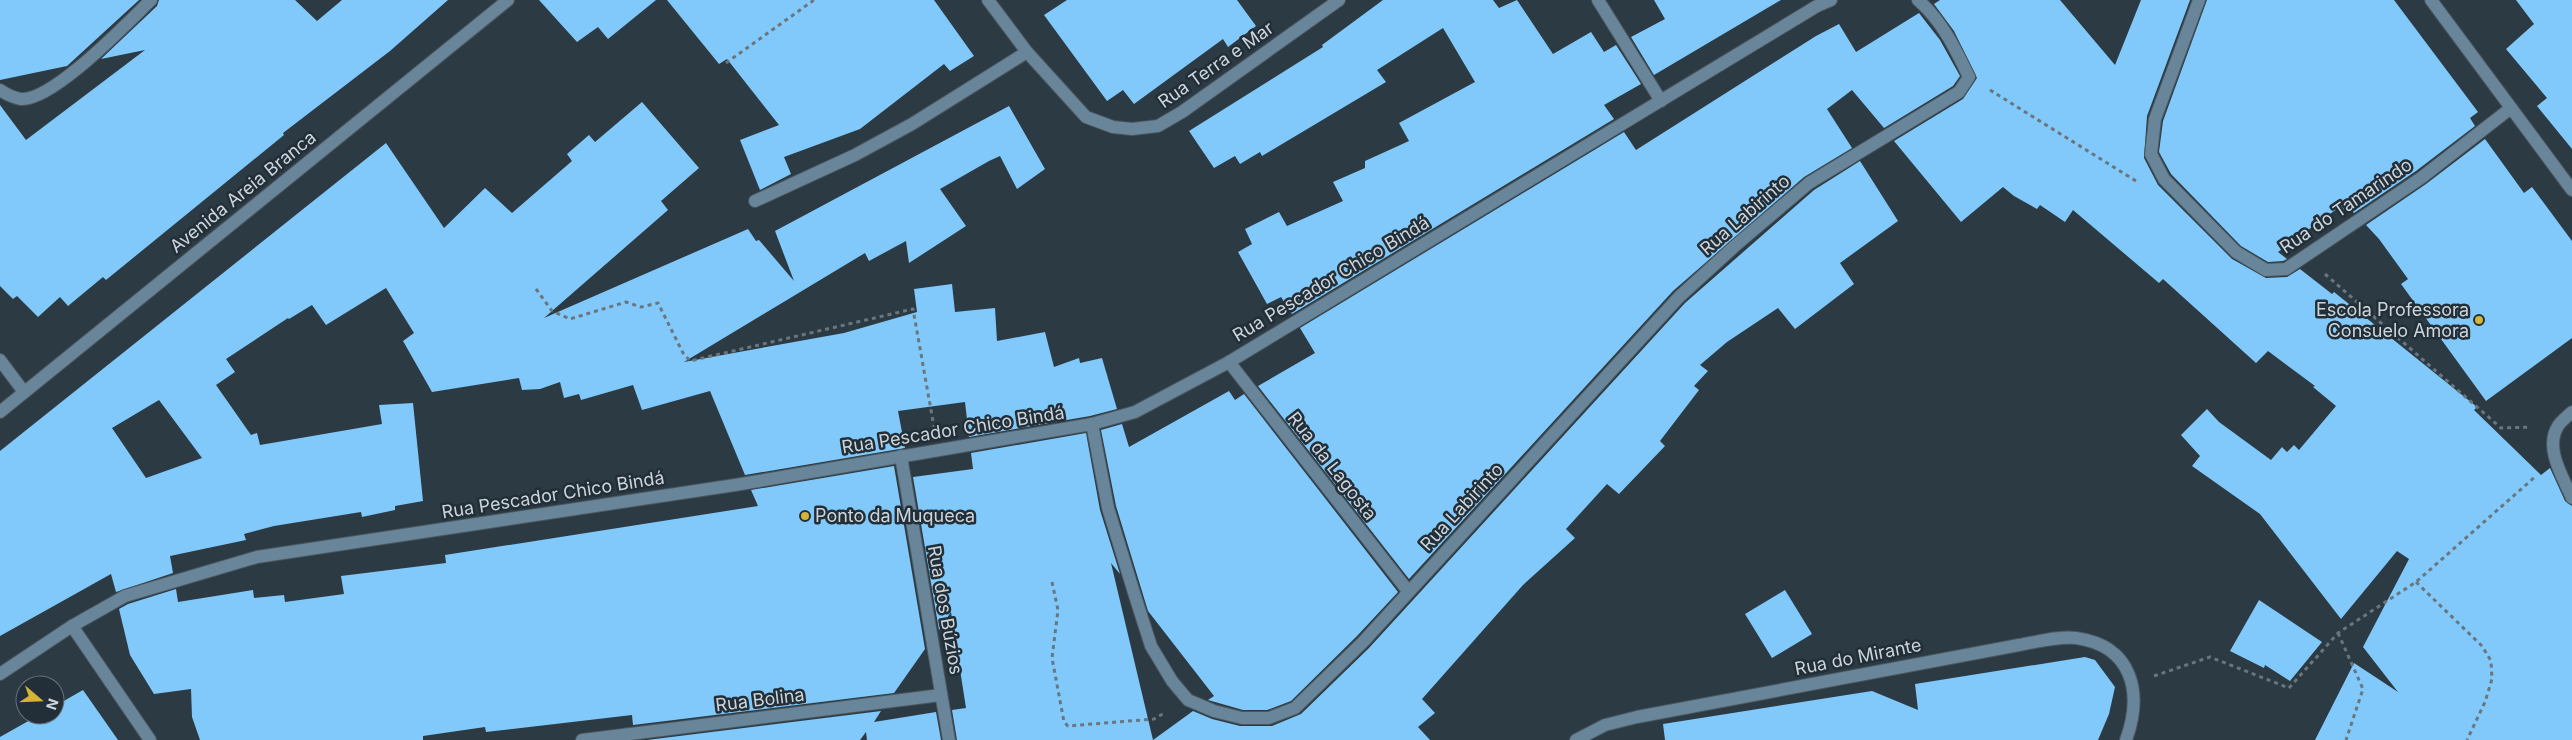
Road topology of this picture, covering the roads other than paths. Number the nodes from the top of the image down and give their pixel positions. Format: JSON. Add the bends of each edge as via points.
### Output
{"nodes":[{"id":1,"x":151,"y":0,"type":"edge"},
{"id":2,"x":508,"y":0,"type":"edge"},
{"id":3,"x":988,"y":0,"type":"edge"},
{"id":4,"x":1339,"y":0,"type":"edge"},
{"id":5,"x":1598,"y":0,"type":"edge"},
{"id":6,"x":1831,"y":0,"type":"edge"},
{"id":7,"x":1918,"y":0,"type":"edge"},
{"id":8,"x":2199,"y":0,"type":"edge"},
{"id":9,"x":2431,"y":0,"type":"edge"},
{"id":10,"x":1027,"y":52,"type":"junction"},
{"id":11,"x":0,"y":90,"type":"edge"},
{"id":12,"x":1662,"y":101,"type":"junction"},
{"id":13,"x":2511,"y":108,"type":"junction"},
{"id":14,"x":2572,"y":190,"type":"edge"},
{"id":15,"x":756,"y":201,"type":"dead end"},
{"id":16,"x":0,"y":360,"type":"edge"},
{"id":17,"x":1228,"y":362,"type":"junction"},
{"id":18,"x":24,"y":392,"type":"junction"},
{"id":19,"x":0,"y":412,"type":"edge"},
{"id":20,"x":2572,"y":412,"type":"edge"},
{"id":21,"x":1092,"y":424,"type":"junction"},
{"id":22,"x":901,"y":456,"type":"junction"},
{"id":23,"x":2572,"y":498,"type":"edge"},
{"id":24,"x":1408,"y":592,"type":"junction"},
{"id":25,"x":72,"y":626,"type":"junction"},
{"id":26,"x":0,"y":674,"type":"edge"},
{"id":27,"x":941,"y":695,"type":"junction"},
{"id":28,"x":150,"y":740,"type":"edge"},
{"id":29,"x":582,"y":740,"type":"edge"},
{"id":30,"x":949,"y":740,"type":"edge"},
{"id":31,"x":1576,"y":740,"type":"edge"},
{"id":32,"x":2126,"y":740,"type":"edge"}],
"edges":[{"from":1,"to":11,"type":"street","via":[[86,61],[58,82],[22,99]]},
{"from":2,"to":18,"type":"street","name":"Avenida Areia Branca"},
{"from":3,"to":10,"type":"street","name":"Rua Terra e Mar"},
{"from":4,"to":10,"type":"street","name":"Rua Terra e Mar","via":[[1158,126],[1112,127],[1086,117]]},
{"from":5,"to":12,"type":"street"},
{"from":6,"to":12,"type":"street","name":"Rua Pescador Chico Bindá"},
{"from":7,"to":24,"type":"street","name":"Rua Labirinto","via":[[1944,28],[1969,77],[1959,92],[1809,184],[1693,284]]},
{"from":8,"to":13,"type":"street","name":"Rua do Tamarindo","via":[[2155,118],[2151,154],[2164,179],[2236,252],[2266,270],[2286,269],[2420,178]]},
{"from":9,"to":13,"type":"street"},
{"from":10,"to":15,"type":"street","via":[[896,133]]},
{"from":12,"to":17,"type":"street","name":"Rua Pescador Chico Bindá"},
{"from":13,"to":14,"type":"street"},
{"from":16,"to":18,"type":"street"},
{"from":17,"to":21,"type":"street","name":"Rua Pescador Chico Bindá","via":[[1134,412]]},
{"from":17,"to":24,"type":"street","name":"Rua da Lagosta"},
{"from":18,"to":19,"type":"street","name":"Avenida Areia Branca"},
{"from":20,"to":23,"type":"street","via":[[2558,425],[2553,446],[2555,459]]},
{"from":21,"to":22,"type":"street","name":"Rua Pescador Chico Bindá"},
{"from":21,"to":24,"type":"street","name":"Rua Labirinto","via":[[1108,508],[1151,646],[1188,700],[1242,718],[1269,718],[1295,708],[1363,642]]},
{"from":22,"to":25,"type":"street","name":"Rua Pescador Chico Bindá","via":[[735,485],[257,556],[125,596]]},
{"from":22,"to":27,"type":"street","name":"Rua dos Búzios"},
{"from":25,"to":26,"type":"street","name":"Rua Pescador Chico Bindá"},
{"from":25,"to":28,"type":"street"},
{"from":27,"to":29,"type":"street","name":"Rua Bolina"},
{"from":27,"to":30,"type":"street","name":"Rua dos Búzios"},
{"from":31,"to":32,"type":"street","name":"Rua do Mirante","via":[[1605,725],[1637,716],[2059,639],[2087,640],[2104,648],[2125,666],[2132,682],[2135,704]]}]}
